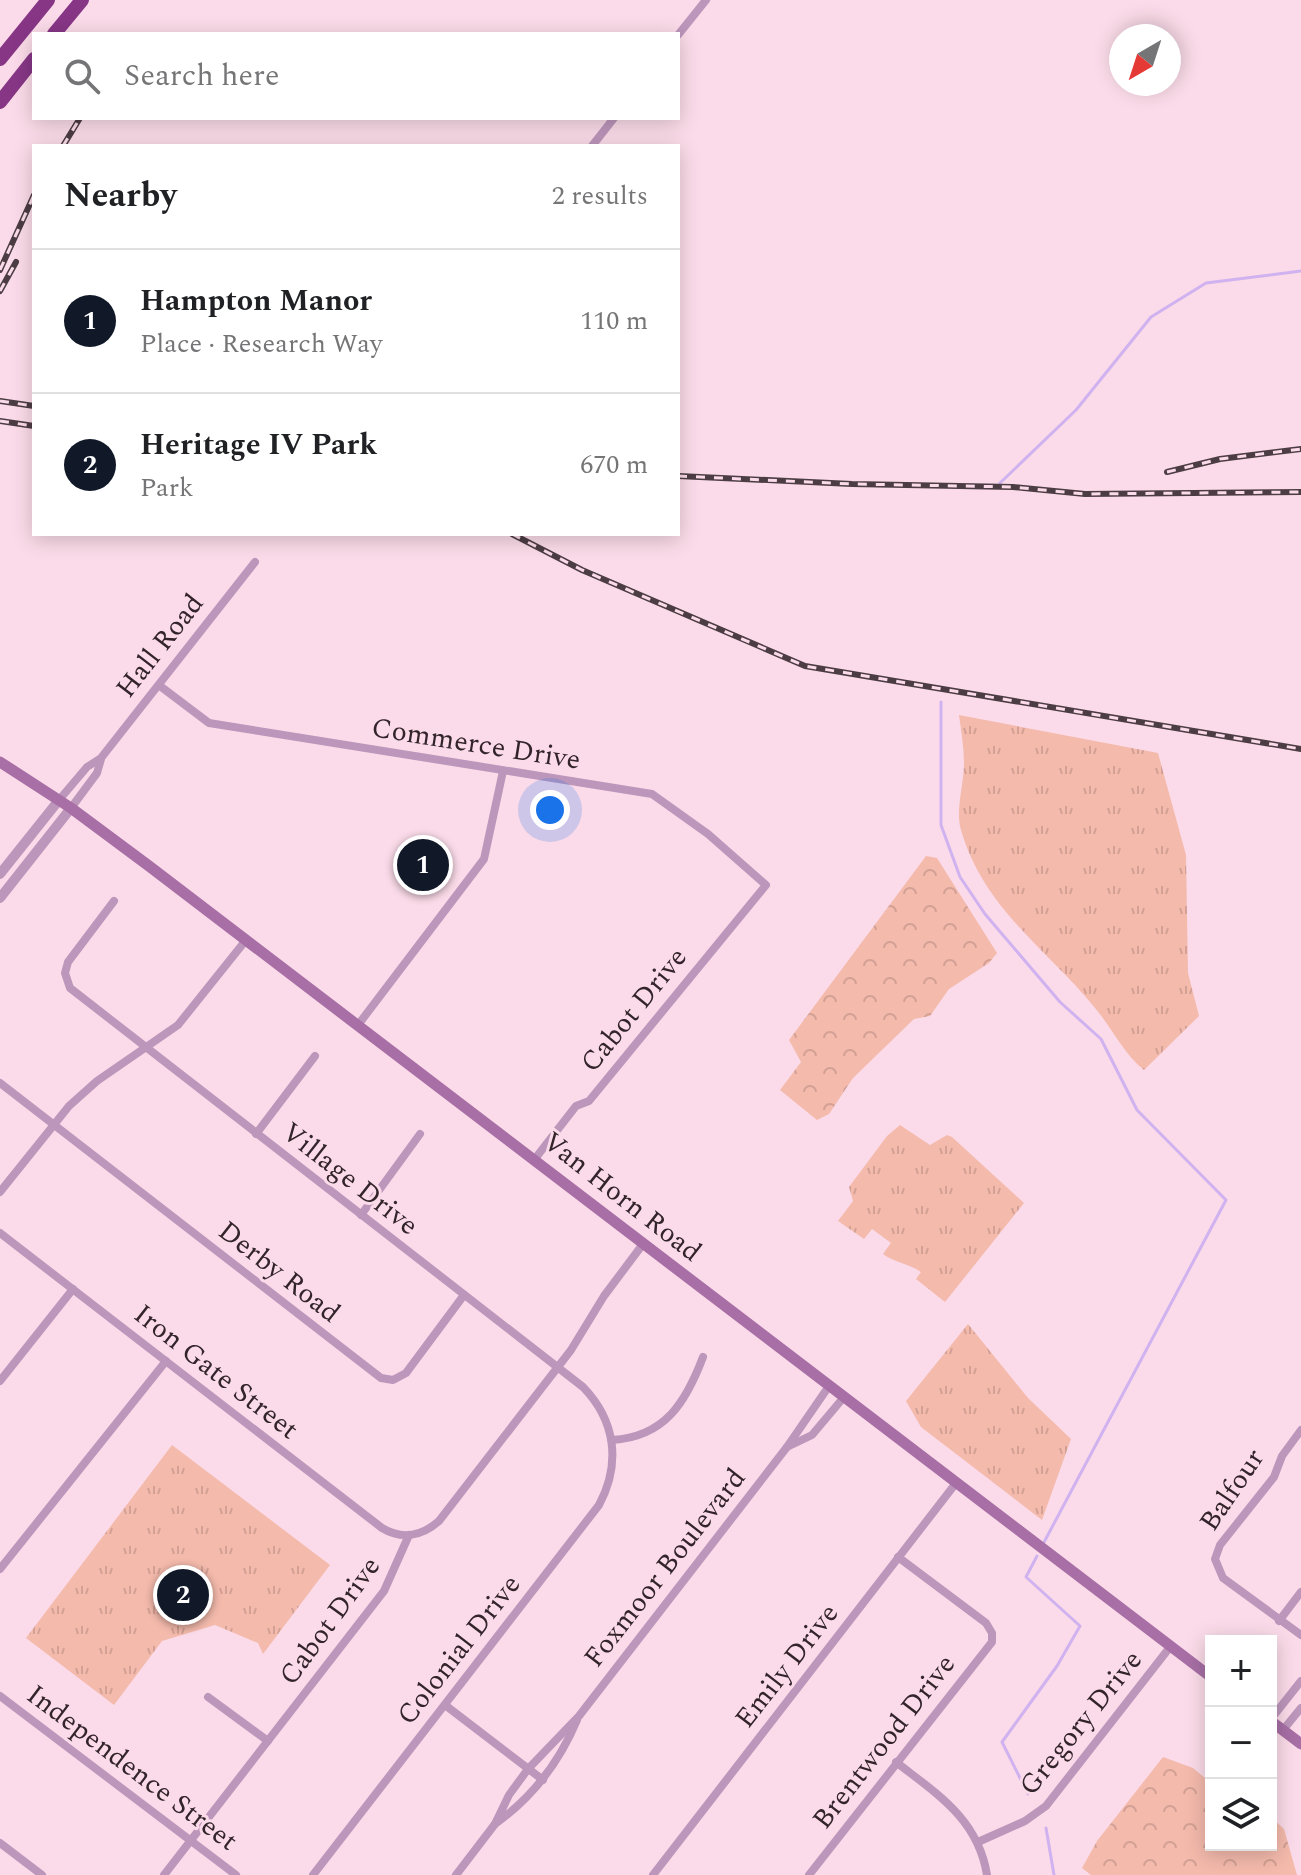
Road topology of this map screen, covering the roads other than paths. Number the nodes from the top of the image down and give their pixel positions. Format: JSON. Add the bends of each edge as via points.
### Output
{"nodes":[{"id":1,"x":48,"y":0,"type":"edge"},
{"id":2,"x":82,"y":0,"type":"edge"},
{"id":3,"x":706,"y":0,"type":"edge"},
{"id":4,"x":56,"y":32,"type":"edge"},
{"id":5,"x":680,"y":32,"type":"edge"},
{"id":6,"x":0,"y":59,"type":"edge"},
{"id":7,"x":32,"y":62,"type":"edge"},
{"id":8,"x":0,"y":102,"type":"edge"},
{"id":9,"x":612,"y":120,"type":"edge"},
{"id":10,"x":594,"y":144,"type":"edge"},
{"id":11,"x":255,"y":562,"type":"dead end"},
{"id":12,"x":160,"y":686,"type":"junction"},
{"id":13,"x":101,"y":758,"type":"junction"},
{"id":14,"x":0,"y":762,"type":"edge"},
{"id":15,"x":503,"y":771,"type":"junction"},
{"id":16,"x":59,"y":800,"type":"junction"},
{"id":17,"x":71,"y":808,"type":"junction"},
{"id":18,"x":0,"y":874,"type":"edge"},
{"id":19,"x":766,"y":885,"type":"joint"},
{"id":20,"x":0,"y":898,"type":"edge"},
{"id":21,"x":114,"y":901,"type":"dead end"},
{"id":22,"x":246,"y":940,"type":"junction"},
{"id":23,"x":358,"y":1025,"type":"junction"},
{"id":24,"x":146,"y":1048,"type":"junction"},
{"id":25,"x":315,"y":1056,"type":"dead end"},
{"id":26,"x":0,"y":1083,"type":"edge"},
{"id":27,"x":53,"y":1125,"type":"junction"},
{"id":28,"x":256,"y":1134,"type":"junction"},
{"id":29,"x":420,"y":1134,"type":"dead end"},
{"id":30,"x":534,"y":1160,"type":"junction"},
{"id":31,"x":0,"y":1192,"type":"edge"},
{"id":32,"x":361,"y":1215,"type":"junction"},
{"id":33,"x":0,"y":1233,"type":"edge"},
{"id":34,"x":643,"y":1244,"type":"junction"},
{"id":35,"x":73,"y":1289,"type":"junction"},
{"id":36,"x":464,"y":1295,"type":"junction"},
{"id":37,"x":703,"y":1357,"type":"dead end"},
{"id":38,"x":166,"y":1361,"type":"junction"},
{"id":39,"x":557,"y":1368,"type":"junction"},
{"id":40,"x":0,"y":1381,"type":"edge"},
{"id":41,"x":829,"y":1386,"type":"junction"},
{"id":42,"x":844,"y":1397,"type":"junction"},
{"id":43,"x":1301,"y":1430,"type":"edge"},
{"id":44,"x":612,"y":1440,"type":"junction"},
{"id":45,"x":787,"y":1447,"type":"junction"},
{"id":46,"x":956,"y":1483,"type":"junction"},
{"id":47,"x":409,"y":1535,"type":"junction"},
{"id":48,"x":898,"y":1557,"type":"junction"},
{"id":49,"x":0,"y":1569,"type":"edge"},
{"id":50,"x":1301,"y":1592,"type":"edge"},
{"id":51,"x":1279,"y":1621,"type":"junction"},
{"id":52,"x":1301,"y":1635,"type":"edge"},
{"id":53,"x":1170,"y":1647,"type":"junction"},
{"id":54,"x":1205,"y":1673,"type":"edge"},
{"id":55,"x":1301,"y":1681,"type":"edge"},
{"id":56,"x":0,"y":1696,"type":"edge"},
{"id":57,"x":208,"y":1697,"type":"dead end"},
{"id":58,"x":445,"y":1705,"type":"junction"},
{"id":59,"x":1301,"y":1708,"type":"edge"},
{"id":60,"x":1277,"y":1712,"type":"edge"},
{"id":61,"x":579,"y":1716,"type":"junction"},
{"id":62,"x":1277,"y":1725,"type":"edge"},
{"id":63,"x":1283,"y":1730,"type":"junction"},
{"id":64,"x":268,"y":1741,"type":"junction"},
{"id":65,"x":1301,"y":1744,"type":"edge"},
{"id":66,"x":896,"y":1762,"type":"junction"},
{"id":67,"x":528,"y":1769,"type":"junction"},
{"id":68,"x":543,"y":1780,"type":"junction"},
{"id":69,"x":495,"y":1824,"type":"junction"},
{"id":70,"x":191,"y":1841,"type":"junction"},
{"id":71,"x":978,"y":1842,"type":"junction"},
{"id":72,"x":0,"y":1843,"type":"edge"},
{"id":73,"x":42,"y":1875,"type":"edge"},
{"id":74,"x":164,"y":1875,"type":"edge"},
{"id":75,"x":236,"y":1875,"type":"edge"},
{"id":76,"x":313,"y":1875,"type":"edge"},
{"id":77,"x":456,"y":1875,"type":"edge"},
{"id":78,"x":653,"y":1875,"type":"edge"},
{"id":79,"x":809,"y":1875,"type":"edge"},
{"id":80,"x":987,"y":1875,"type":"edge"}],
"edges":[{"from":1,"to":6,"type":"highway"},
{"from":2,"to":4,"type":"highway"},
{"from":3,"to":5,"type":"street"},
{"from":7,"to":8,"type":"highway"},
{"from":9,"to":10,"type":"street"},
{"from":11,"to":12,"type":"street","name":"Hall Road"},
{"from":12,"to":13,"type":"street","name":"Hall Road"},
{"from":12,"to":15,"type":"street","name":"Commerce Drive","via":[[209,723]]},
{"from":13,"to":16,"type":"street","name":"Hall Road"},
{"from":13,"to":17,"type":"street","name":"Hall Road","via":[[97,773]]},
{"from":14,"to":16,"type":"main road","name":"Van Horn Road"},
{"from":15,"to":19,"type":"street","name":"Commerce Drive","via":[[652,794]]},
{"from":15,"to":23,"type":"street","via":[[484,859]]},
{"from":16,"to":17,"type":"main road","name":"Van Horn Road"},
{"from":16,"to":18,"type":"street","name":"Hall Road"},
{"from":17,"to":20,"type":"street","name":"Hall Road"},
{"from":17,"to":22,"type":"main road","name":"Van Horn Road"},
{"from":19,"to":30,"type":"street","name":"Cabot Drive"},
{"from":21,"to":24,"type":"street","name":"Village Drive","via":[[65,973],[70,988]]},
{"from":22,"to":23,"type":"main road","name":"Van Horn Road"},
{"from":22,"to":24,"type":"street","via":[[186,1018]]},
{"from":23,"to":30,"type":"main road","name":"Van Horn Road"},
{"from":24,"to":27,"type":"street","via":[[84,1091]]},
{"from":24,"to":28,"type":"street","name":"Village Drive"},
{"from":25,"to":28,"type":"street"},
{"from":26,"to":27,"type":"street","name":"Derby Road"},
{"from":27,"to":31,"type":"street"},
{"from":27,"to":36,"type":"street","name":"Derby Road","via":[[381,1378],[393,1380],[406,1373]]},
{"from":28,"to":32,"type":"street","name":"Village Drive"},
{"from":29,"to":32,"type":"street"},
{"from":30,"to":34,"type":"main road","name":"Van Horn Road"},
{"from":32,"to":36,"type":"street","name":"Village Drive"},
{"from":33,"to":35,"type":"street","name":"Iron Gate Street"},
{"from":34,"to":39,"type":"street","name":"Cabot Drive"},
{"from":34,"to":41,"type":"main road","name":"Van Horn Road"},
{"from":35,"to":38,"type":"street","name":"Iron Gate Street"},
{"from":35,"to":40,"type":"street"},
{"from":36,"to":39,"type":"street","name":"Village Drive"},
{"from":37,"to":44,"type":"street","via":[[691,1389],[667,1421],[646,1433]]},
{"from":38,"to":47,"type":"street","name":"Iron Gate Street","via":[[382,1528]]},
{"from":38,"to":49,"type":"street"},
{"from":39,"to":44,"type":"street","name":"Village Drive","via":[[595,1401]]},
{"from":39,"to":47,"type":"street","name":"Cabot Drive","via":[[439,1521]]},
{"from":41,"to":42,"type":"main road","name":"Van Horn Road"},
{"from":41,"to":45,"type":"street","name":"Foxmoor Boulevard"},
{"from":42,"to":45,"type":"street","name":"Foxmoor Boulevard","via":[[812,1435]]},
{"from":42,"to":46,"type":"main road","name":"Van Horn Road"},
{"from":43,"to":51,"type":"street","name":"Balfour","via":[[1215,1559],[1223,1578]]},
{"from":44,"to":58,"type":"street","name":"Colonial Drive","via":[[612,1473],[599,1505]]},
{"from":45,"to":61,"type":"street","name":"Foxmoor Boulevard"},
{"from":46,"to":48,"type":"street","name":"Emily Drive"},
{"from":46,"to":53,"type":"main road","name":"Van Horn Road"},
{"from":47,"to":64,"type":"street","name":"Cabot Drive","via":[[384,1591]]},
{"from":48,"to":66,"type":"street","name":"Brentwood Drive","via":[[986,1623],[992,1636],[989,1647]]},
{"from":48,"to":78,"type":"street","name":"Emily Drive"},
{"from":50,"to":51,"type":"street"},
{"from":51,"to":52,"type":"street","name":"Balfour"},
{"from":53,"to":54,"type":"main road","name":"Van Horn Road"},
{"from":53,"to":71,"type":"street","name":"Gregory Drive","via":[[1046,1806]]},
{"from":55,"to":60,"type":"street"},
{"from":56,"to":70,"type":"street","name":"Independence Street"},
{"from":57,"to":64,"type":"street"},
{"from":58,"to":67,"type":"street"},
{"from":58,"to":76,"type":"street","name":"Colonial Drive"},
{"from":59,"to":63,"type":"street"},
{"from":61,"to":67,"type":"street","name":"Foxmoor Boulevard"},
{"from":61,"to":68,"type":"street","name":"Foxmoor Boulevard"},
{"from":62,"to":63,"type":"main road"},
{"from":63,"to":65,"type":"main road"},
{"from":64,"to":70,"type":"street","name":"Cabot Drive"},
{"from":66,"to":71,"type":"street","via":[[953,1806]]},
{"from":66,"to":79,"type":"street","name":"Brentwood Drive"},
{"from":67,"to":68,"type":"street"},
{"from":67,"to":69,"type":"street","name":"Foxmoor Boulevard"},
{"from":68,"to":69,"type":"street","name":"Foxmoor Boulevard"},
{"from":69,"to":77,"type":"street","name":"Foxmoor Boulevard"},
{"from":70,"to":74,"type":"street","name":"Cabot Drive"},
{"from":70,"to":75,"type":"street","name":"Independence Street"},
{"from":71,"to":80,"type":"street"},
{"from":72,"to":73,"type":"street"}]}
